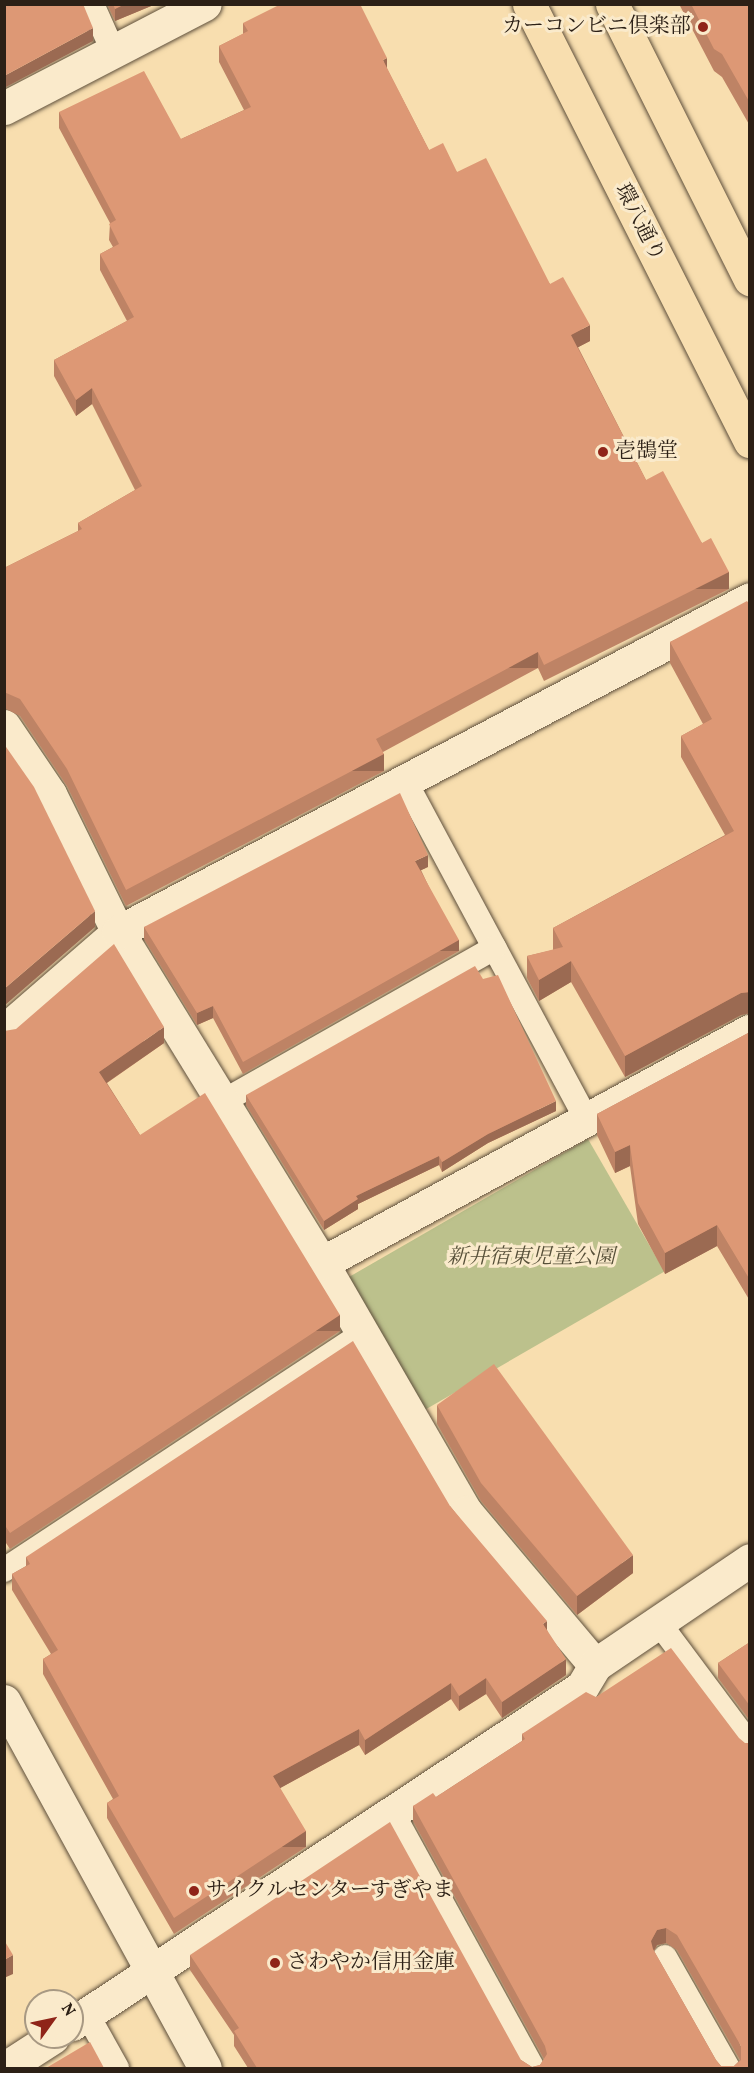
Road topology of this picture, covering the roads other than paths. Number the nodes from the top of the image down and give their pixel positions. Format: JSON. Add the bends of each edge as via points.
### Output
{"nodes":[{"id":1,"x":92,"y":4,"type":"edge"},
{"id":2,"x":205,"y":4,"type":"edge"},
{"id":3,"x":529,"y":4,"type":"edge"},
{"id":4,"x":612,"y":4,"type":"edge"},
{"id":5,"x":113,"y":51,"type":"junction"},
{"id":6,"x":4,"y":108,"type":"edge"},
{"id":7,"x":750,"y":279,"type":"edge"},
{"id":8,"x":750,"y":441,"type":"edge"},
{"id":9,"x":750,"y":599,"type":"edge"},
{"id":10,"x":4,"y":726,"type":"edge"},
{"id":11,"x":405,"y":781,"type":"junction"},
{"id":12,"x":118,"y":932,"type":"junction"},
{"id":13,"x":494,"y":948,"type":"junction"},
{"id":14,"x":4,"y":1031,"type":"edge"},
{"id":15,"x":750,"y":1031,"type":"edge"},
{"id":16,"x":222,"y":1102,"type":"junction"},
{"id":17,"x":586,"y":1119,"type":"junction"},
{"id":18,"x":322,"y":1263,"type":"junction"},
{"id":19,"x":362,"y":1334,"type":"junction"},
{"id":20,"x":750,"y":1560,"type":"edge"},
{"id":21,"x":4,"y":1570,"type":"edge"},
{"id":22,"x":659,"y":1623,"type":"junction"},
{"id":23,"x":595,"y":1665,"type":"junction"},
{"id":24,"x":4,"y":1701,"type":"edge"},
{"id":25,"x":750,"y":1745,"type":"edge"},
{"id":26,"x":392,"y":1812,"type":"junction"},
{"id":27,"x":665,"y":1957,"type":"dead end"},
{"id":28,"x":152,"y":1971,"type":"junction"},
{"id":29,"x":84,"y":2016,"type":"edge"},
{"id":30,"x":84,"y":2024,"type":"edge"},
{"id":31,"x":34,"y":2049,"type":"edge"},
{"id":32,"x":5,"y":2068,"type":"edge"},
{"id":33,"x":117,"y":2068,"type":"edge"},
{"id":34,"x":205,"y":2068,"type":"edge"},
{"id":35,"x":533,"y":2068,"type":"edge"},
{"id":36,"x":728,"y":2068,"type":"edge"}],
"edges":[{"from":1,"to":5,"type":"lane"},
{"from":2,"to":5,"type":"street"},
{"from":3,"to":8,"type":"main road","name":"環八通り"},
{"from":4,"to":7,"type":"main road"},
{"from":5,"to":6,"type":"street"},
{"from":9,"to":11,"type":"street"},
{"from":10,"to":12,"type":"street","via":[[50,794]]},
{"from":11,"to":12,"type":"street"},
{"from":11,"to":13,"type":"lane"},
{"from":12,"to":14,"type":"street"},
{"from":12,"to":16,"type":"street"},
{"from":13,"to":16,"type":"lane"},
{"from":13,"to":17,"type":"lane"},
{"from":15,"to":17,"type":"street"},
{"from":16,"to":18,"type":"street"},
{"from":17,"to":18,"type":"street"},
{"from":18,"to":19,"type":"street"},
{"from":19,"to":21,"type":"lane"},
{"from":19,"to":23,"type":"street","via":[[466,1512]]},
{"from":20,"to":22,"type":"street"},
{"from":22,"to":23,"type":"street"},
{"from":22,"to":25,"type":"lane"},
{"from":23,"to":26,"type":"street","via":[[582,1687]]},
{"from":24,"to":28,"type":"street"},
{"from":26,"to":28,"type":"street"},
{"from":26,"to":35,"type":"lane"},
{"from":27,"to":36,"type":"lane"},
{"from":28,"to":29,"type":"street"},
{"from":28,"to":34,"type":"street"},
{"from":30,"to":33,"type":"lane"},
{"from":31,"to":32,"type":"street"}]}
